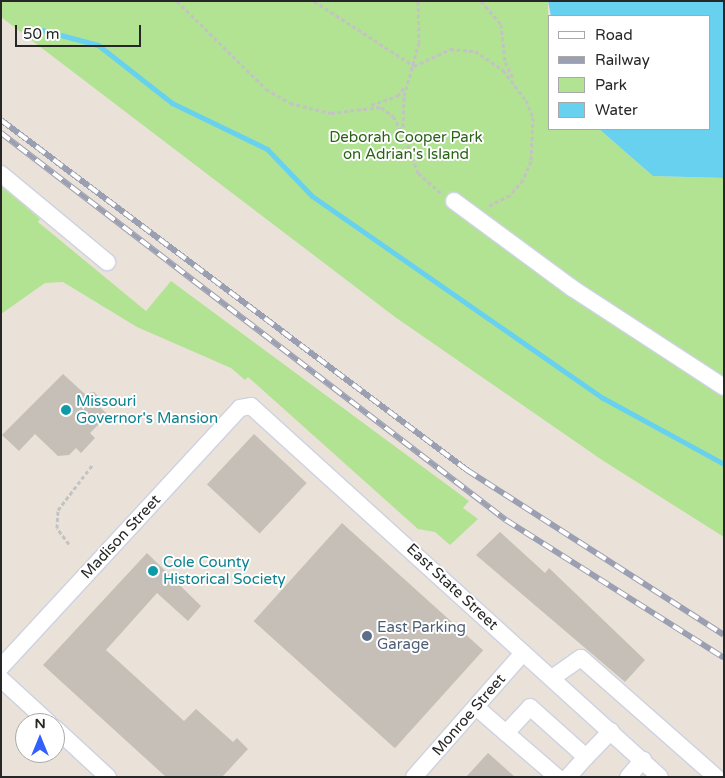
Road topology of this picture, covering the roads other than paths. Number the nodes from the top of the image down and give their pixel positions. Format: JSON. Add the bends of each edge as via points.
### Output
{"nodes":[{"id":1,"x":1,"y":174,"type":"edge"},
{"id":2,"x":454,"y":201,"type":"road end"},
{"id":3,"x":107,"y":262,"type":"dead end"},
{"id":4,"x":724,"y":387,"type":"edge"},
{"id":5,"x":240,"y":408,"type":"joint"},
{"id":6,"x":523,"y":653,"type":"junction"},
{"id":7,"x":1,"y":667,"type":"edge"},
{"id":8,"x":552,"y":678,"type":"junction"},
{"id":9,"x":1,"y":679,"type":"edge"},
{"id":10,"x":476,"y":707,"type":"junction"},
{"id":11,"x":38,"y":713,"type":"edge"},
{"id":12,"x":611,"y":731,"type":"junction"},
{"id":13,"x":506,"y":733,"type":"junction"},
{"id":14,"x":65,"y":737,"type":"edge"},
{"id":15,"x":586,"y":757,"type":"junction"},
{"id":16,"x":643,"y":760,"type":"junction"},
{"id":17,"x":108,"y":777,"type":"edge"},
{"id":18,"x":414,"y":777,"type":"edge"},
{"id":19,"x":558,"y":777,"type":"edge"},
{"id":20,"x":568,"y":777,"type":"edge"},
{"id":21,"x":628,"y":777,"type":"edge"},
{"id":22,"x":660,"y":777,"type":"edge"},
{"id":23,"x":716,"y":777,"type":"edge"}],
"edges":[{"from":1,"to":3,"type":"street"},
{"from":2,"to":4,"type":"street","via":[[572,288]]},
{"from":5,"to":6,"type":"street","name":"East State Street","via":[[251,406],[262,412]]},
{"from":5,"to":7,"type":"street","name":"Madison Street"},
{"from":6,"to":8,"type":"street","name":"East State Street"},
{"from":6,"to":10,"type":"street","name":"Monroe Street"},
{"from":8,"to":12,"type":"street","name":"East State Street"},
{"from":8,"to":23,"type":"street","via":[[580,658]]},
{"from":9,"to":11,"type":"street"},
{"from":10,"to":13,"type":"street"},
{"from":10,"to":18,"type":"street","name":"Monroe Street"},
{"from":12,"to":15,"type":"street"},
{"from":12,"to":16,"type":"street","name":"East State Street"},
{"from":13,"to":15,"type":"street","via":[[530,707]]},
{"from":13,"to":19,"type":"street"},
{"from":14,"to":17,"type":"street"},
{"from":15,"to":20,"type":"street"},
{"from":16,"to":21,"type":"street"},
{"from":16,"to":22,"type":"street","name":"East State Street"}]}
